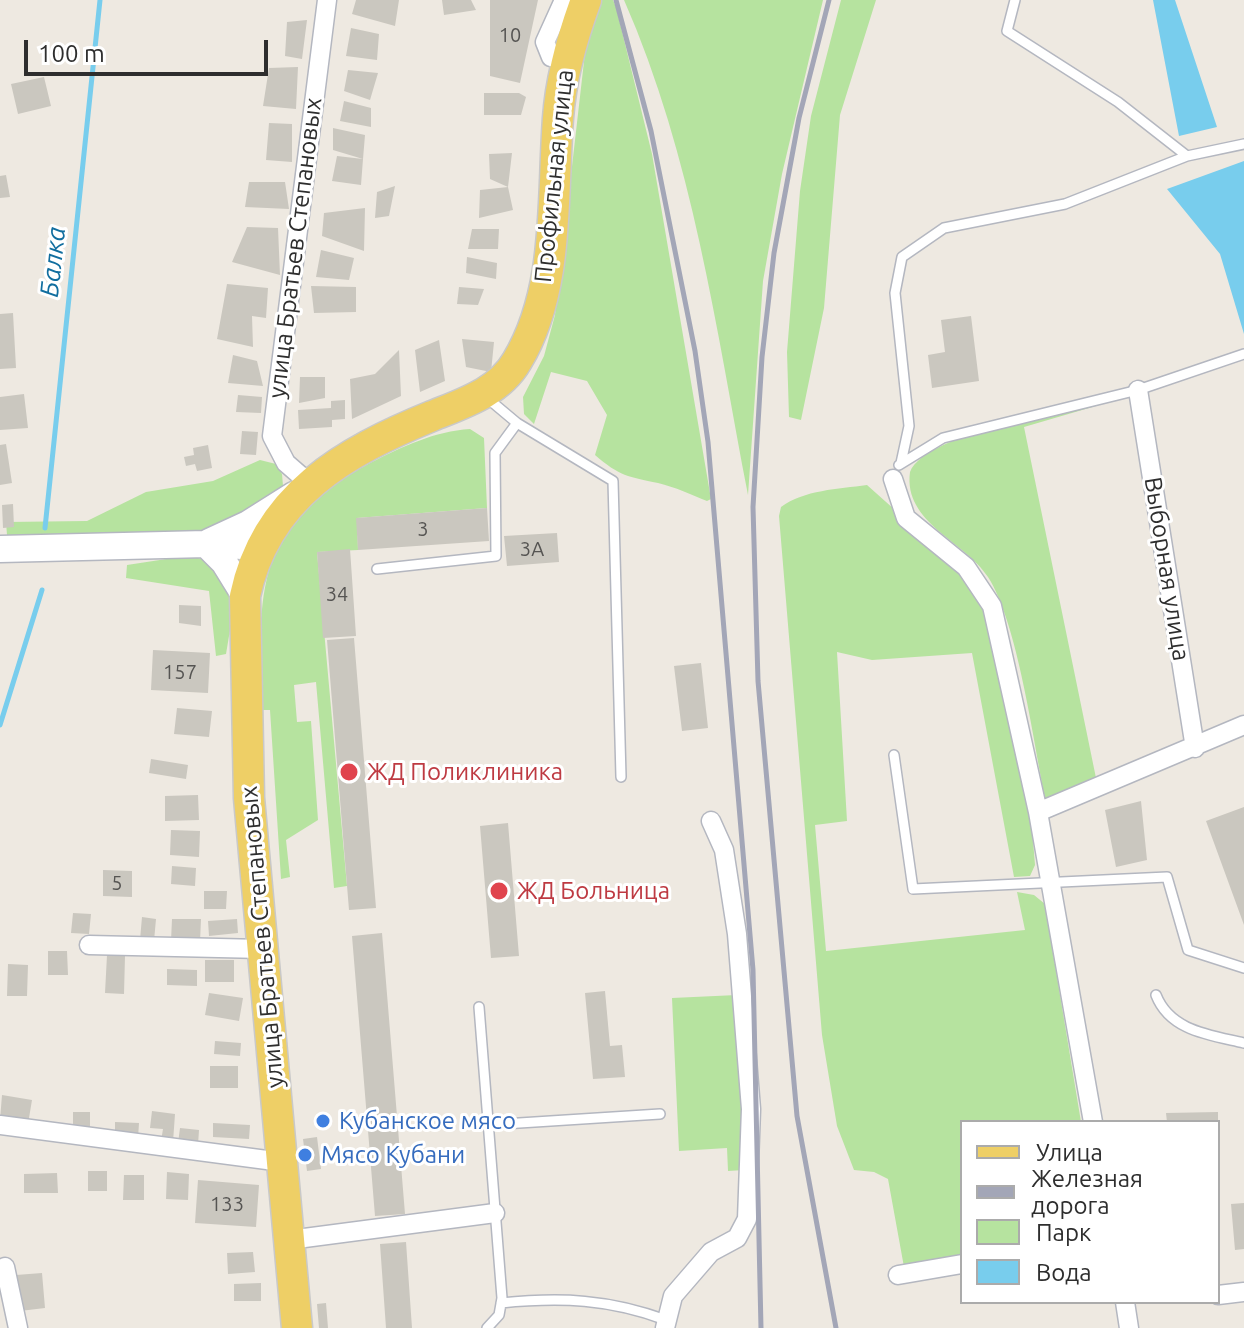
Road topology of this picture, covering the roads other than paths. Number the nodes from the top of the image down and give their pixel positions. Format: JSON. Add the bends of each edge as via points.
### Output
{"nodes":[{"id":1,"x":327,"y":0,"type":"edge"},
{"id":2,"x":564,"y":0,"type":"edge"},
{"id":3,"x":586,"y":0,"type":"edge"},
{"id":4,"x":1015,"y":0,"type":"edge"},
{"id":5,"x":566,"y":59,"type":"junction"},
{"id":6,"x":1244,"y":144,"type":"edge"},
{"id":7,"x":1187,"y":156,"type":"junction"},
{"id":8,"x":1244,"y":354,"type":"edge"},
{"id":9,"x":1138,"y":390,"type":"junction"},
{"id":10,"x":484,"y":395,"type":"junction"},
{"id":11,"x":517,"y":423,"type":"junction"},
{"id":12,"x":897,"y":471,"type":"junction"},
{"id":13,"x":306,"y":486,"type":"junction"},
{"id":14,"x":206,"y":544,"type":"junction"},
{"id":15,"x":261,"y":547,"type":"junction"},
{"id":16,"x":0,"y":549,"type":"edge"},
{"id":17,"x":377,"y":569,"type":"dead end"},
{"id":18,"x":245,"y":596,"type":"junction"},
{"id":19,"x":1244,"y":725,"type":"edge"},
{"id":20,"x":1195,"y":748,"type":"junction"},
{"id":21,"x":894,"y":755,"type":"dead end"},
{"id":22,"x":621,"y":777,"type":"dead end"},
{"id":23,"x":1038,"y":812,"type":"junction"},
{"id":24,"x":711,"y":821,"type":"dead end"},
{"id":25,"x":1051,"y":884,"type":"junction"},
{"id":26,"x":89,"y":945,"type":"dead end"},
{"id":27,"x":262,"y":949,"type":"junction"},
{"id":28,"x":1244,"y":968,"type":"edge"},
{"id":29,"x":1156,"y":995,"type":"dead end"},
{"id":30,"x":479,"y":1007,"type":"dead end"},
{"id":31,"x":1244,"y":1043,"type":"edge"},
{"id":32,"x":660,"y":1114,"type":"dead end"},
{"id":33,"x":1093,"y":1120,"type":"edge"},
{"id":34,"x":0,"y":1125,"type":"edge"},
{"id":35,"x":488,"y":1125,"type":"junction"},
{"id":36,"x":282,"y":1162,"type":"junction"},
{"id":37,"x":495,"y":1213,"type":"junction"},
{"id":38,"x":289,"y":1240,"type":"junction"},
{"id":39,"x":960,"y":1264,"type":"edge"},
{"id":40,"x":5,"y":1267,"type":"dead end"},
{"id":41,"x":898,"y":1275,"type":"dead end"},
{"id":42,"x":1244,"y":1292,"type":"edge"},
{"id":43,"x":1220,"y":1295,"type":"edge"},
{"id":44,"x":501,"y":1303,"type":"junction"},
{"id":45,"x":1130,"y":1304,"type":"edge"},
{"id":46,"x":666,"y":1324,"type":"edge"},
{"id":47,"x":18,"y":1328,"type":"edge"},
{"id":48,"x":297,"y":1328,"type":"edge"},
{"id":49,"x":487,"y":1328,"type":"edge"},
{"id":50,"x":1129,"y":1328,"type":"edge"}],
"edges":[{"from":1,"to":13,"type":"street","name":"улица Братьев Степановых","via":[[272,436]]},
{"from":2,"to":5,"type":"street","via":[[545,42],[551,57]]},
{"from":3,"to":5,"type":"main road","name":"Профильная улица"},
{"from":4,"to":7,"type":"lane","via":[[1007,31],[1118,102]]},
{"from":5,"to":10,"type":"main road","name":"Профильная улица","via":[[546,278],[517,363]]},
{"from":6,"to":7,"type":"lane"},
{"from":7,"to":12,"type":"lane","via":[[1065,204],[944,228],[902,257],[895,293],[909,426]]},
{"from":8,"to":9,"type":"lane"},
{"from":9,"to":12,"type":"lane","via":[[943,438]]},
{"from":9,"to":20,"type":"street","name":"Выборная улица"},
{"from":10,"to":11,"type":"lane"},
{"from":10,"to":13,"type":"main road","name":"Профильная улица","via":[[377,439]]},
{"from":11,"to":17,"type":"lane","via":[[495,453],[496,556]]},
{"from":11,"to":22,"type":"lane","via":[[613,481]]},
{"from":12,"to":23,"type":"street","via":[[906,518],[966,567],[992,606]]},
{"from":13,"to":14,"type":"main road","via":[[258,519]]},
{"from":13,"to":15,"type":"main road","name":"Профильная улица"},
{"from":14,"to":15,"type":"main road"},
{"from":14,"to":16,"type":"main road"},
{"from":14,"to":18,"type":"main road"},
{"from":15,"to":18,"type":"main road","name":"улица Братьев Степановых"},
{"from":18,"to":27,"type":"main road","name":"улица Братьев Степановых","via":[[249,798]]},
{"from":19,"to":20,"type":"street"},
{"from":20,"to":23,"type":"street"},
{"from":21,"to":25,"type":"lane","via":[[913,889]]},
{"from":23,"to":25,"type":"street"},
{"from":24,"to":46,"type":"street","via":[[724,850],[737,934],[751,1109],[747,1219],[737,1238],[711,1252],[676,1293]]},
{"from":25,"to":28,"type":"lane","via":[[1167,877],[1188,950]]},
{"from":25,"to":33,"type":"street"},
{"from":26,"to":27,"type":"street"},
{"from":27,"to":36,"type":"main road","name":"улица Братьев Степановых"},
{"from":29,"to":31,"type":"lane","via":[[1161,1008],[1181,1025]]},
{"from":30,"to":35,"type":"lane"},
{"from":32,"to":35,"type":"lane"},
{"from":34,"to":36,"type":"street"},
{"from":35,"to":37,"type":"lane"},
{"from":36,"to":38,"type":"main road","name":"улица Братьев Степановых"},
{"from":37,"to":38,"type":"street"},
{"from":37,"to":44,"type":"lane"},
{"from":38,"to":48,"type":"main road","name":"улица Братьев Степановых"},
{"from":39,"to":41,"type":"street"},
{"from":40,"to":47,"type":"street"},
{"from":42,"to":43,"type":"street"},
{"from":44,"to":46,"type":"lane","via":[[566,1298],[629,1306]]},
{"from":44,"to":49,"type":"lane","via":[[499,1315]]},
{"from":45,"to":50,"type":"street"}]}
